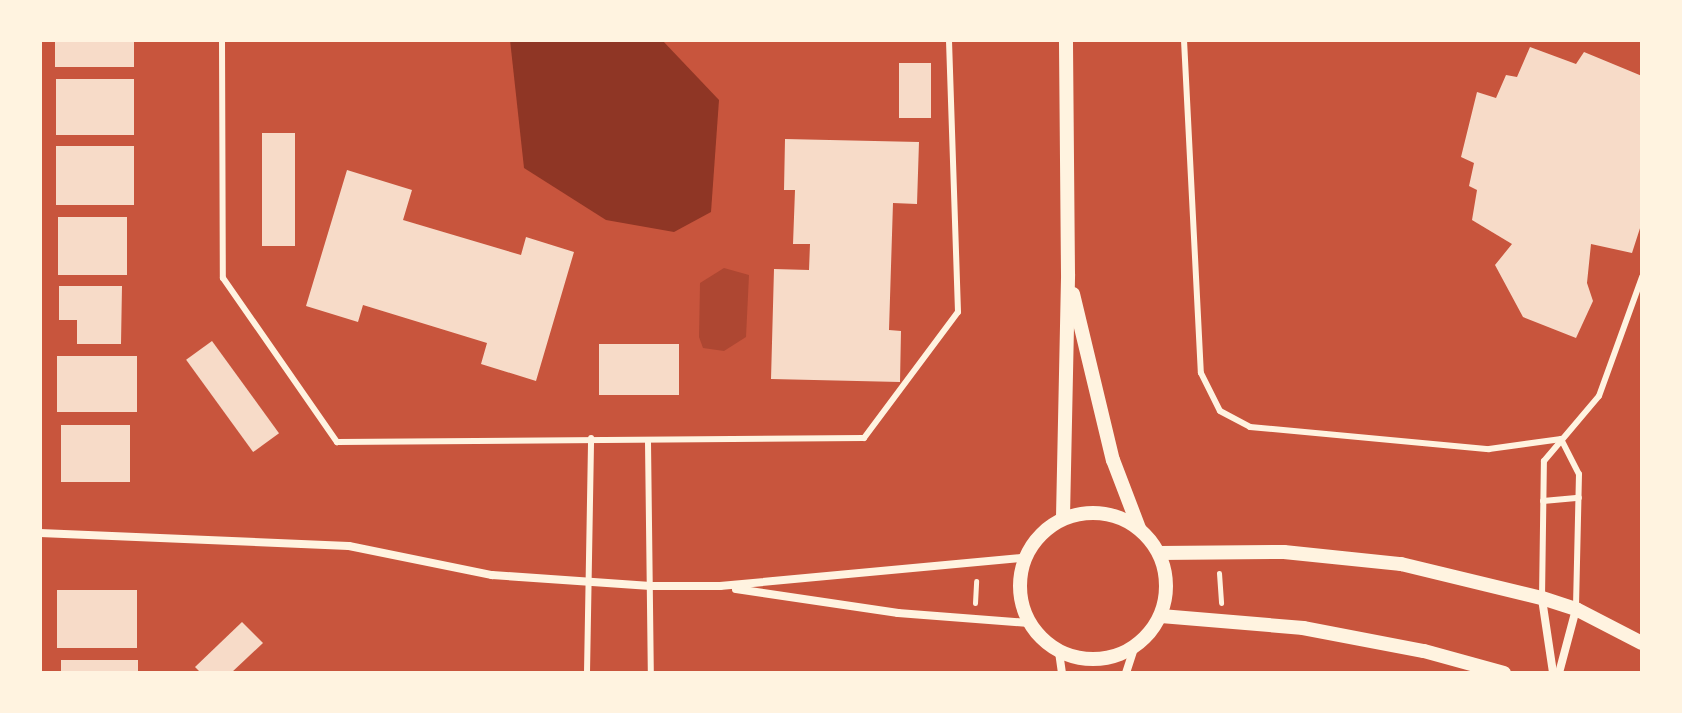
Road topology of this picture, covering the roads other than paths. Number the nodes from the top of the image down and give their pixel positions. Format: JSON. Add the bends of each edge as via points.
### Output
{"nodes":[{"id":1,"x":222,"y":40,"type":"edge"},
{"id":2,"x":949,"y":40,"type":"edge"},
{"id":3,"x":1066,"y":40,"type":"edge"},
{"id":4,"x":1184,"y":40,"type":"edge"},
{"id":5,"x":1068,"y":274,"type":"junction"},
{"id":6,"x":1642,"y":277,"type":"edge"},
{"id":7,"x":591,"y":438,"type":"junction"},
{"id":8,"x":1561,"y":439,"type":"junction"},
{"id":9,"x":648,"y":442,"type":"junction"},
{"id":10,"x":1579,"y":498,"type":"junction"},
{"id":11,"x":1543,"y":501,"type":"junction"},
{"id":12,"x":1063,"y":517,"type":"junction"},
{"id":13,"x":1139,"y":528,"type":"junction"},
{"id":14,"x":40,"y":533,"type":"edge"},
{"id":15,"x":1159,"y":553,"type":"junction"},
{"id":16,"x":1024,"y":558,"type":"junction"},
{"id":17,"x":587,"y":583,"type":"junction"},
{"id":18,"x":651,"y":586,"type":"junction"},
{"id":19,"x":720,"y":586,"type":"junction"},
{"id":20,"x":1542,"y":598,"type":"junction"},
{"id":21,"x":1576,"y":609,"type":"junction"},
{"id":22,"x":1161,"y":616,"type":"junction"},
{"id":23,"x":1029,"y":623,"type":"junction"},
{"id":24,"x":1642,"y":643,"type":"edge"},
{"id":25,"x":1134,"y":648,"type":"junction"},
{"id":26,"x":1059,"y":652,"type":"junction"},
{"id":27,"x":587,"y":673,"type":"edge"},
{"id":28,"x":651,"y":673,"type":"edge"},
{"id":29,"x":1062,"y":673,"type":"edge"},
{"id":30,"x":1126,"y":673,"type":"edge"},
{"id":31,"x":1504,"y":673,"type":"edge"},
{"id":32,"x":1556,"y":673,"type":"edge"}],
"edges":[{"from":1,"to":7,"type":"lane","via":[[223,278],[337,442]]},
{"from":2,"to":9,"type":"lane","via":[[958,312],[864,438]]},
{"from":3,"to":5,"type":"street"},
{"from":4,"to":8,"type":"lane","via":[[1201,373],[1220,411],[1250,427],[1489,449]]},
{"from":5,"to":12,"type":"street"},
{"from":5,"to":13,"type":"street","via":[[1113,460]]},
{"from":6,"to":8,"type":"lane","via":[[1599,396]]},
{"from":7,"to":9,"type":"lane"},
{"from":7,"to":17,"type":"lane"},
{"from":8,"to":10,"type":"lane","via":[[1579,474]]},
{"from":8,"to":11,"type":"lane","via":[[1544,461]]},
{"from":9,"to":18,"type":"lane"},
{"from":10,"to":11,"type":"lane"},
{"from":10,"to":21,"type":"lane"},
{"from":11,"to":20,"type":"lane"},
{"from":12,"to":13,"type":"street","via":[[1088,511],[1114,514]]},
{"from":12,"to":16,"type":"street","via":[[1042,532]]},
{"from":13,"to":15,"type":"street"},
{"from":14,"to":17,"type":"street","via":[[349,546],[492,575]]},
{"from":15,"to":20,"type":"street","via":[[1284,552],[1401,564]]},
{"from":15,"to":22,"type":"street","via":[[1167,591]]},
{"from":16,"to":19,"type":"street"},
{"from":16,"to":23,"type":"street","via":[[1019,583]]},
{"from":17,"to":18,"type":"street"},
{"from":17,"to":27,"type":"lane"},
{"from":18,"to":19,"type":"street"},
{"from":18,"to":28,"type":"lane"},
{"from":19,"to":23,"type":"street","via":[[898,613]]},
{"from":20,"to":21,"type":"street"},
{"from":20,"to":32,"type":"street"},
{"from":21,"to":24,"type":"street"},
{"from":21,"to":32,"type":"street"},
{"from":22,"to":25,"type":"street"},
{"from":22,"to":31,"type":"street","via":[[1303,628]]},
{"from":23,"to":26,"type":"street"},
{"from":25,"to":26,"type":"street","via":[[1109,659]]},
{"from":25,"to":30,"type":"street"},
{"from":26,"to":29,"type":"street"}]}
